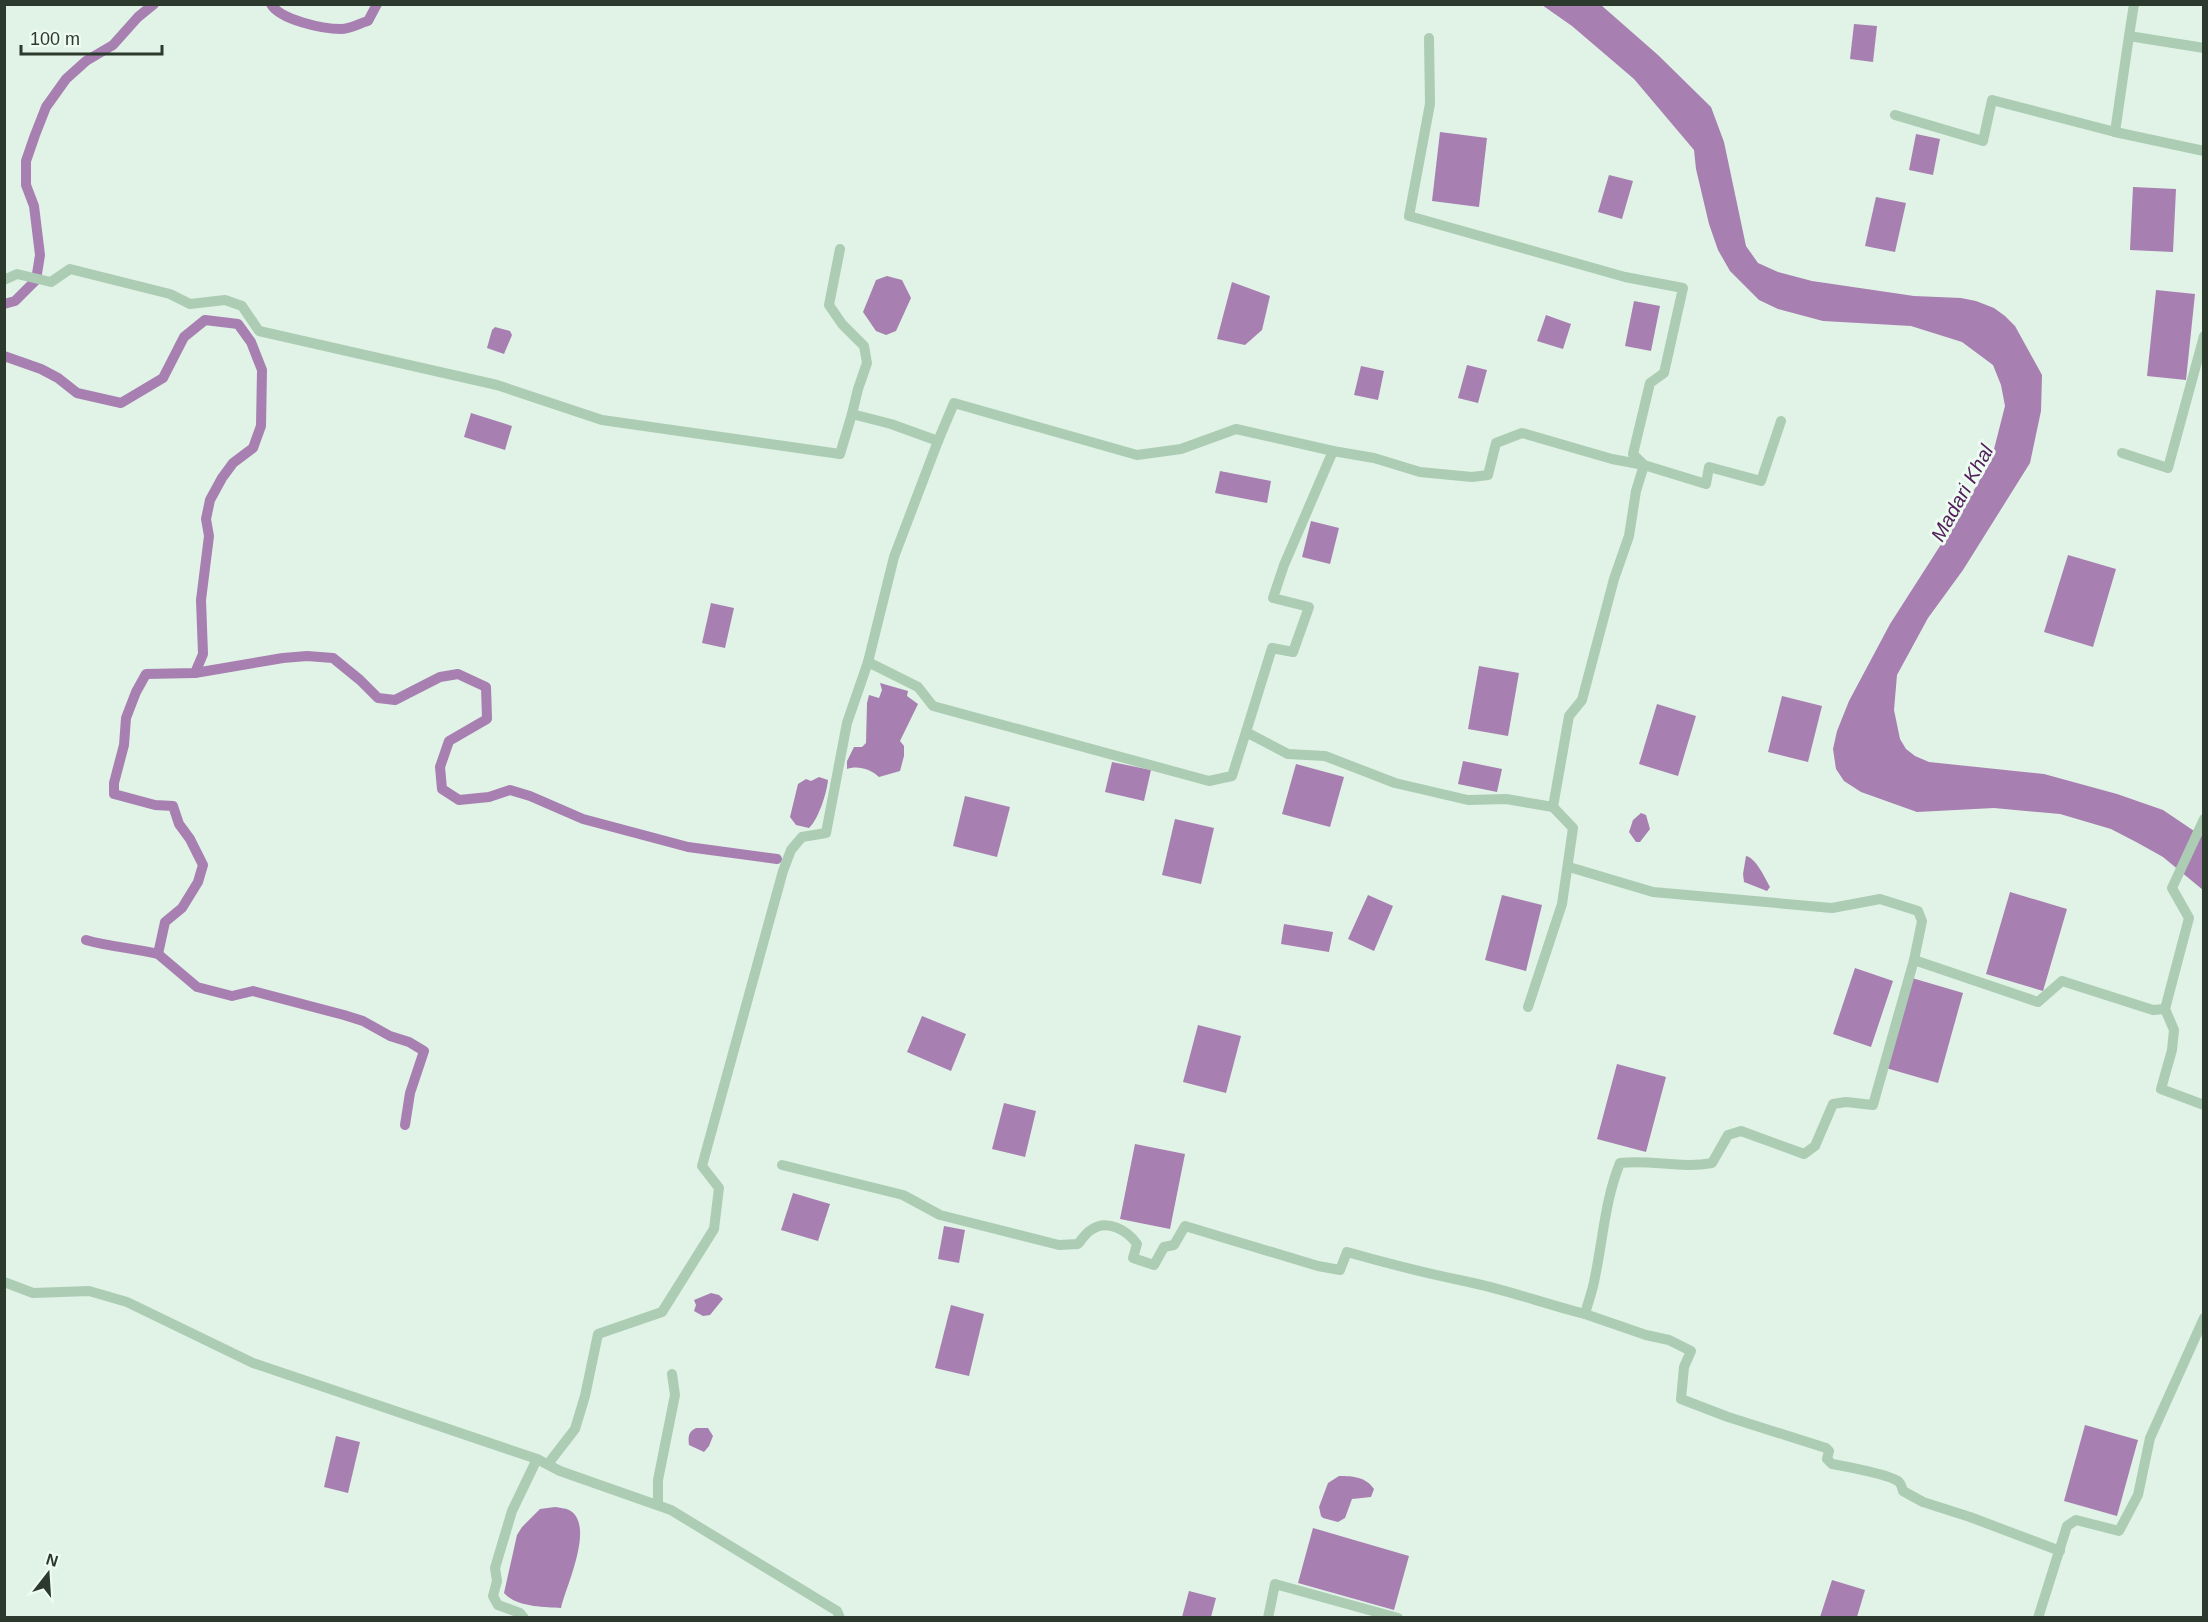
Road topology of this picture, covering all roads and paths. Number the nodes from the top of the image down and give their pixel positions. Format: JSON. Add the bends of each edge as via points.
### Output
{"nodes":[{"id":1,"x":2134,"y":4,"type":"edge"},
{"id":2,"x":2129,"y":36,"type":"junction"},
{"id":3,"x":1429,"y":38,"type":"dead end"},
{"id":4,"x":2204,"y":48,"type":"edge"},
{"id":5,"x":1895,"y":115,"type":"dead end"},
{"id":6,"x":2115,"y":132,"type":"junction"},
{"id":7,"x":2204,"y":151,"type":"edge"},
{"id":8,"x":840,"y":249,"type":"dead end"},
{"id":9,"x":4,"y":280,"type":"edge"},
{"id":10,"x":2204,"y":336,"type":"edge"},
{"id":11,"x":852,"y":414,"type":"junction"},
{"id":12,"x":1781,"y":421,"type":"dead end"},
{"id":13,"x":938,"y":441,"type":"junction"},
{"id":14,"x":1333,"y":451,"type":"junction"},
{"id":15,"x":2122,"y":453,"type":"dead end"},
{"id":16,"x":1644,"y":465,"type":"junction"},
{"id":17,"x":868,"y":663,"type":"junction"},
{"id":18,"x":1246,"y":732,"type":"junction"},
{"id":19,"x":1553,"y":807,"type":"junction"},
{"id":20,"x":2204,"y":819,"type":"edge"},
{"id":21,"x":1569,"y":867,"type":"junction"},
{"id":22,"x":1914,"y":960,"type":"junction"},
{"id":23,"x":1528,"y":1007,"type":"dead end"},
{"id":24,"x":2165,"y":1009,"type":"junction"},
{"id":25,"x":2204,"y":1105,"type":"edge"},
{"id":26,"x":782,"y":1165,"type":"dead end"},
{"id":27,"x":4,"y":1282,"type":"edge"},
{"id":28,"x":1585,"y":1314,"type":"junction"},
{"id":29,"x":2204,"y":1318,"type":"edge"},
{"id":30,"x":672,"y":1374,"type":"dead end"},
{"id":31,"x":543,"y":1462,"type":"junction"},
{"id":32,"x":658,"y":1505,"type":"junction"},
{"id":33,"x":2060,"y":1551,"type":"junction"},
{"id":34,"x":524,"y":1617,"type":"edge"},
{"id":35,"x":840,"y":1617,"type":"edge"},
{"id":36,"x":1268,"y":1617,"type":"edge"},
{"id":37,"x":1398,"y":1617,"type":"edge"},
{"id":38,"x":2038,"y":1617,"type":"edge"}],
"edges":[{"from":1,"to":2,"type":"street"},
{"from":2,"to":4,"type":"street"},
{"from":2,"to":6,"type":"street"},
{"from":3,"to":16,"type":"street","via":[[1430,104],[1409,216],[1625,277],[1683,288],[1664,373],[1650,382],[1633,454]]},
{"from":5,"to":6,"type":"street","via":[[1983,141],[1992,100]]},
{"from":6,"to":7,"type":"street"},
{"from":8,"to":11,"type":"street","via":[[829,305],[864,346],[867,363]]},
{"from":9,"to":11,"type":"street","via":[[17,274],[51,282],[70,269],[170,294],[190,304],[225,300],[242,306],[259,332],[497,385],[602,420],[840,454]]},
{"from":10,"to":15,"type":"street","via":[[2168,468]]},
{"from":11,"to":13,"type":"street"},
{"from":12,"to":16,"type":"street","via":[[1761,481],[1709,467],[1706,484]]},
{"from":13,"to":14,"type":"street","via":[[954,403],[1137,455],[1181,449],[1236,429]]},
{"from":13,"to":17,"type":"street","via":[[894,557]]},
{"from":14,"to":16,"type":"street","via":[[1420,472],[1472,477],[1488,475],[1496,443],[1522,433]]},
{"from":14,"to":18,"type":"street","via":[[1273,598],[1309,607],[1293,652],[1272,648]]},
{"from":16,"to":19,"type":"street","via":[[1629,536],[1582,700],[1569,716]]},
{"from":17,"to":18,"type":"street","via":[[918,687],[933,706],[1209,781],[1233,776]]},
{"from":17,"to":31,"type":"street","via":[[847,723],[826,833],[802,837],[791,850],[736,1038],[702,1166],[719,1188],[714,1228],[662,1312],[598,1334],[575,1429]]},
{"from":18,"to":19,"type":"street","via":[[1288,753],[1325,756],[1395,783],[1468,800],[1506,799]]},
{"from":19,"to":21,"type":"street","via":[[1573,828]]},
{"from":20,"to":24,"type":"street","via":[[2172,888],[2189,918]]},
{"from":21,"to":22,"type":"street","via":[[1653,892],[1832,908],[1880,899],[1918,911],[1922,921]]},
{"from":21,"to":23,"type":"street","via":[[1563,904]]},
{"from":22,"to":24,"type":"street","via":[[2038,1002],[2062,981],[2153,1011]]},
{"from":22,"to":28,"type":"street","via":[[1873,1105],[1833,1104],[1815,1146],[1804,1154],[1741,1131],[1728,1135],[1712,1163],[1694,1167],[1639,1160],[1620,1162]]},
{"from":24,"to":25,"type":"street","via":[[2174,1030],[2161,1089]]},
{"from":26,"to":28,"type":"street","via":[[903,1195],[940,1215],[1059,1245],[1078,1244],[1098,1226],[1118,1228],[1131,1234],[1137,1244],[1133,1258],[1154,1265],[1164,1246],[1174,1245],[1185,1226],[1318,1266],[1340,1270],[1347,1252]]},
{"from":27,"to":31,"type":"street","via":[[33,1293],[89,1291],[127,1302],[253,1363]]},
{"from":28,"to":33,"type":"street","via":[[1670,1340],[1691,1351],[1684,1367],[1681,1399],[1826,1448],[1832,1464],[1897,1480],[1903,1491],[1923,1502]]},
{"from":29,"to":33,"type":"street","via":[[2150,1438],[2138,1495],[2119,1531],[2076,1520],[2067,1526]]},
{"from":30,"to":32,"type":"street","via":[[675,1395],[660,1469]]},
{"from":31,"to":32,"type":"street"},
{"from":31,"to":34,"type":"street","via":[[513,1511],[495,1568],[494,1596],[498,1605]]},
{"from":32,"to":35,"type":"street","via":[[837,1611]]},
{"from":33,"to":38,"type":"street"},
{"from":36,"to":37,"type":"street","via":[[1275,1584]]}]}
